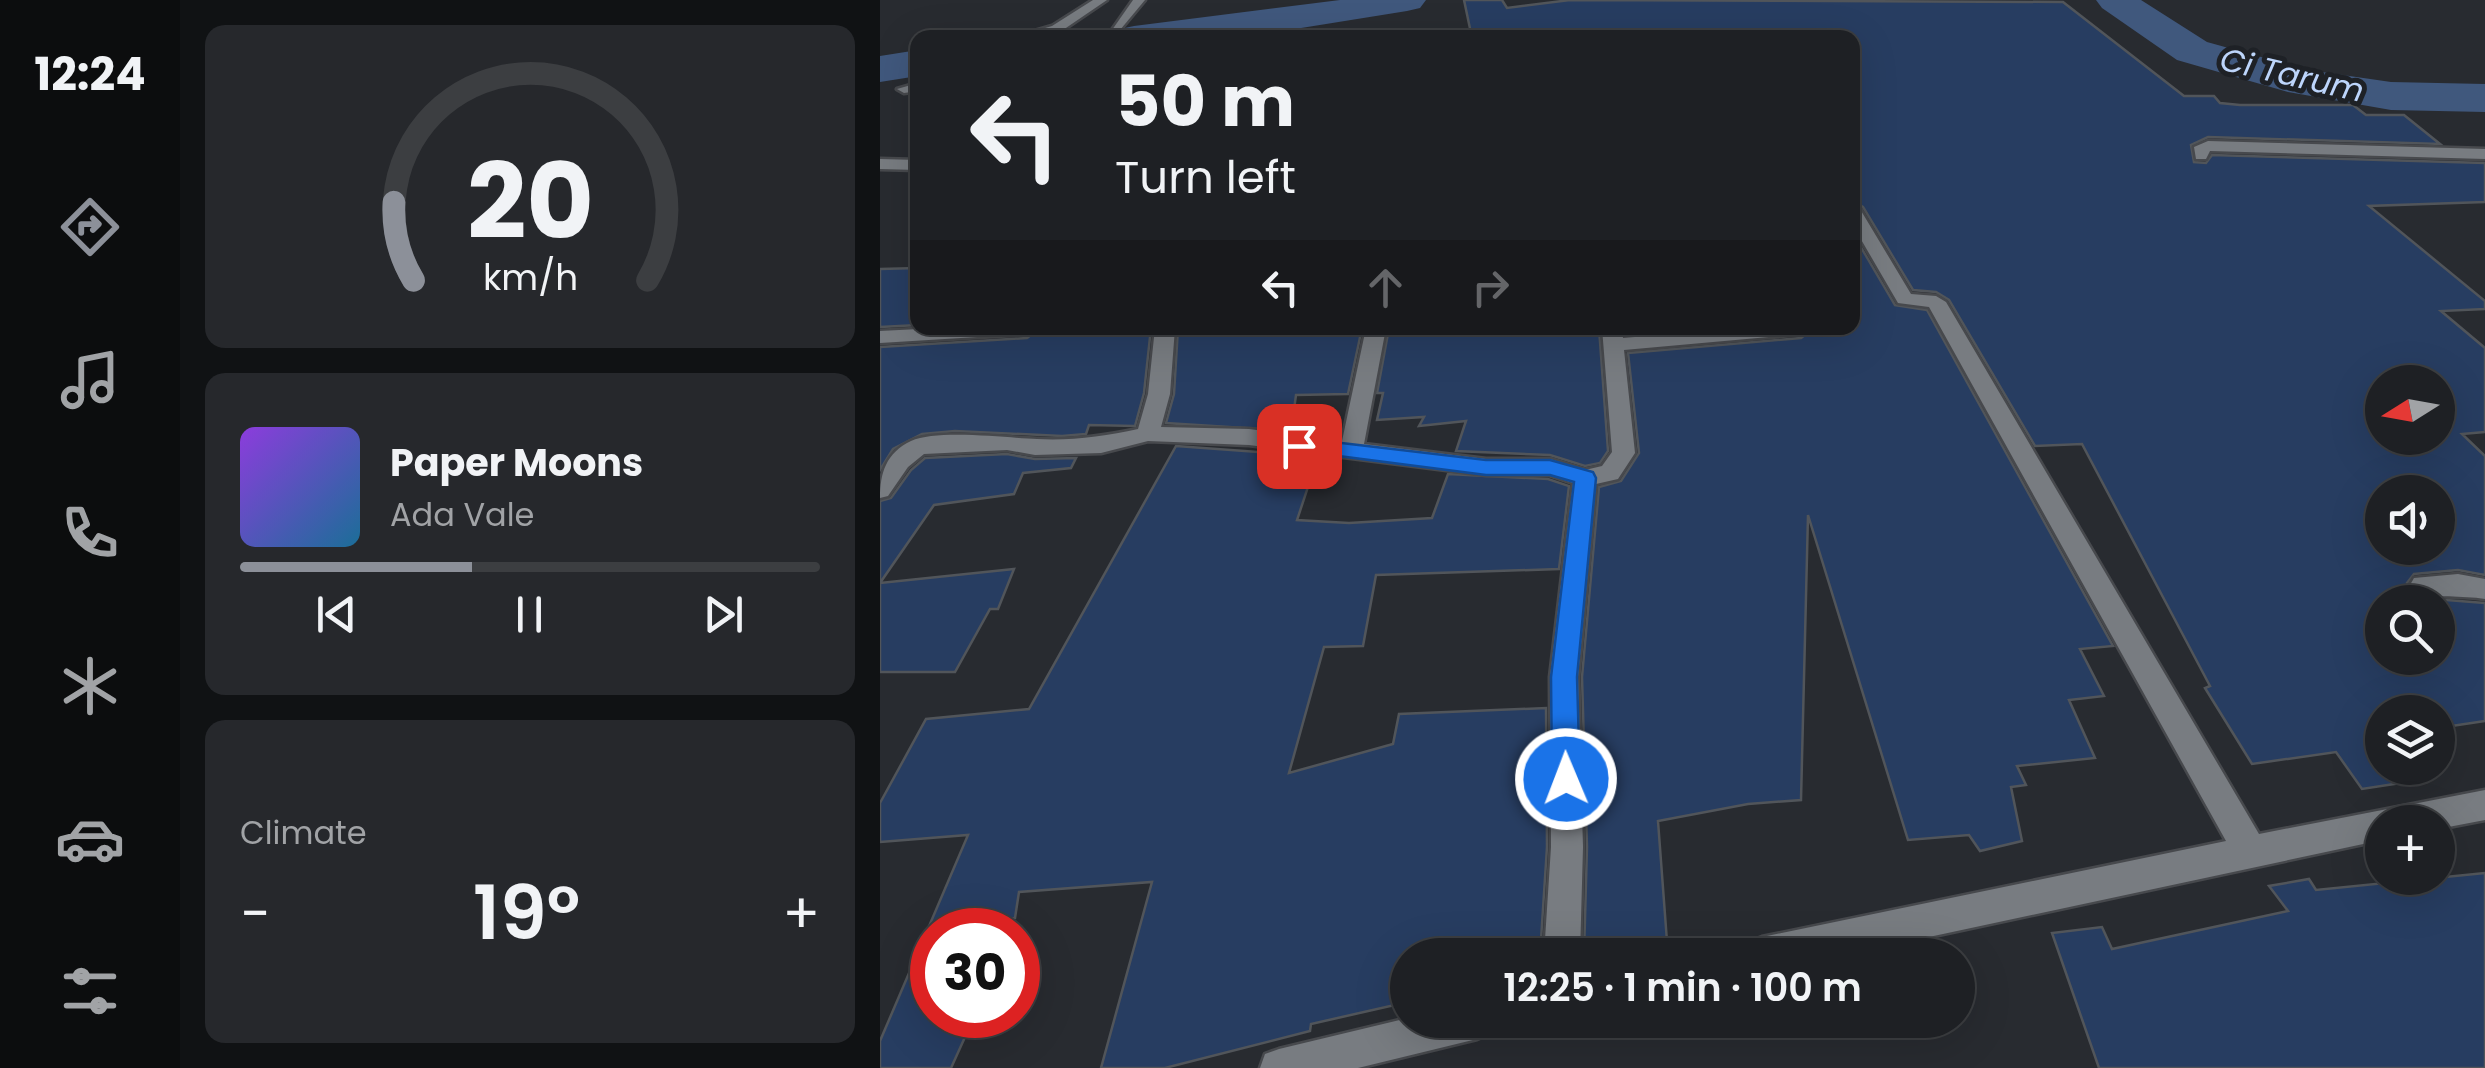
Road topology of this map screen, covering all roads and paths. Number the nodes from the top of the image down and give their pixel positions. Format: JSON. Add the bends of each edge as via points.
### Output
{"nodes":[{"id":1,"x":1101,"y":0,"type":"edge"},
{"id":2,"x":1140,"y":0,"type":"edge"},
{"id":3,"x":1116,"y":27,"type":"dead end"},
{"id":4,"x":1052,"y":30,"type":"edge"},
{"id":5,"x":2485,"y":154,"type":"edge"},
{"id":6,"x":2202,"y":156,"type":"dead end"},
{"id":7,"x":880,"y":164,"type":"edge"},
{"id":8,"x":910,"y":165,"type":"edge"},
{"id":9,"x":1860,"y":223,"type":"edge"},
{"id":10,"x":910,"y":335,"type":"edge"},
{"id":11,"x":1165,"y":335,"type":"edge"},
{"id":12,"x":1375,"y":335,"type":"edge"},
{"id":13,"x":1613,"y":336,"type":"edge"},
{"id":14,"x":880,"y":337,"type":"edge"},
{"id":15,"x":1148,"y":434,"type":"junction"},
{"id":16,"x":1351,"y":451,"type":"junction"},
{"id":17,"x":1585,"y":478,"type":"junction"},
{"id":18,"x":880,"y":490,"type":"edge"},
{"id":19,"x":2440,"y":585,"type":"edge"},
{"id":20,"x":2485,"y":589,"type":"edge"},
{"id":21,"x":2485,"y":804,"type":"edge"},
{"id":22,"x":2455,"y":810,"type":"edge"},
{"id":23,"x":2365,"y":827,"type":"edge"},
{"id":24,"x":2249,"y":850,"type":"junction"},
{"id":25,"x":1563,"y":938,"type":"edge"},
{"id":26,"x":1841,"y":938,"type":"edge"},
{"id":27,"x":1403,"y":1038,"type":"edge"},
{"id":28,"x":1279,"y":1068,"type":"edge"}],
"edges":[{"from":1,"to":4,"type":"street"},
{"from":2,"to":3,"type":"street"},
{"from":5,"to":6,"type":"street","via":[[2208,146]]},
{"from":7,"to":8,"type":"street"},
{"from":9,"to":24,"type":"street","via":[[1905,299],[1936,302]]},
{"from":10,"to":14,"type":"street"},
{"from":11,"to":15,"type":"street"},
{"from":12,"to":16,"type":"street"},
{"from":13,"to":17,"type":"street","via":[[1624,453],[1610,473]]},
{"from":15,"to":16,"type":"street","via":[[1249,437]]},
{"from":15,"to":18,"type":"street","via":[[1102,445],[918,448]]},
{"from":16,"to":17,"type":"street","via":[[1486,467],[1550,467]]},
{"from":17,"to":25,"type":"street","via":[[1564,677]]},
{"from":19,"to":20,"type":"street"},
{"from":21,"to":22,"type":"street"},
{"from":23,"to":24,"type":"street"},
{"from":24,"to":26,"type":"street"},
{"from":27,"to":28,"type":"street"}]}
